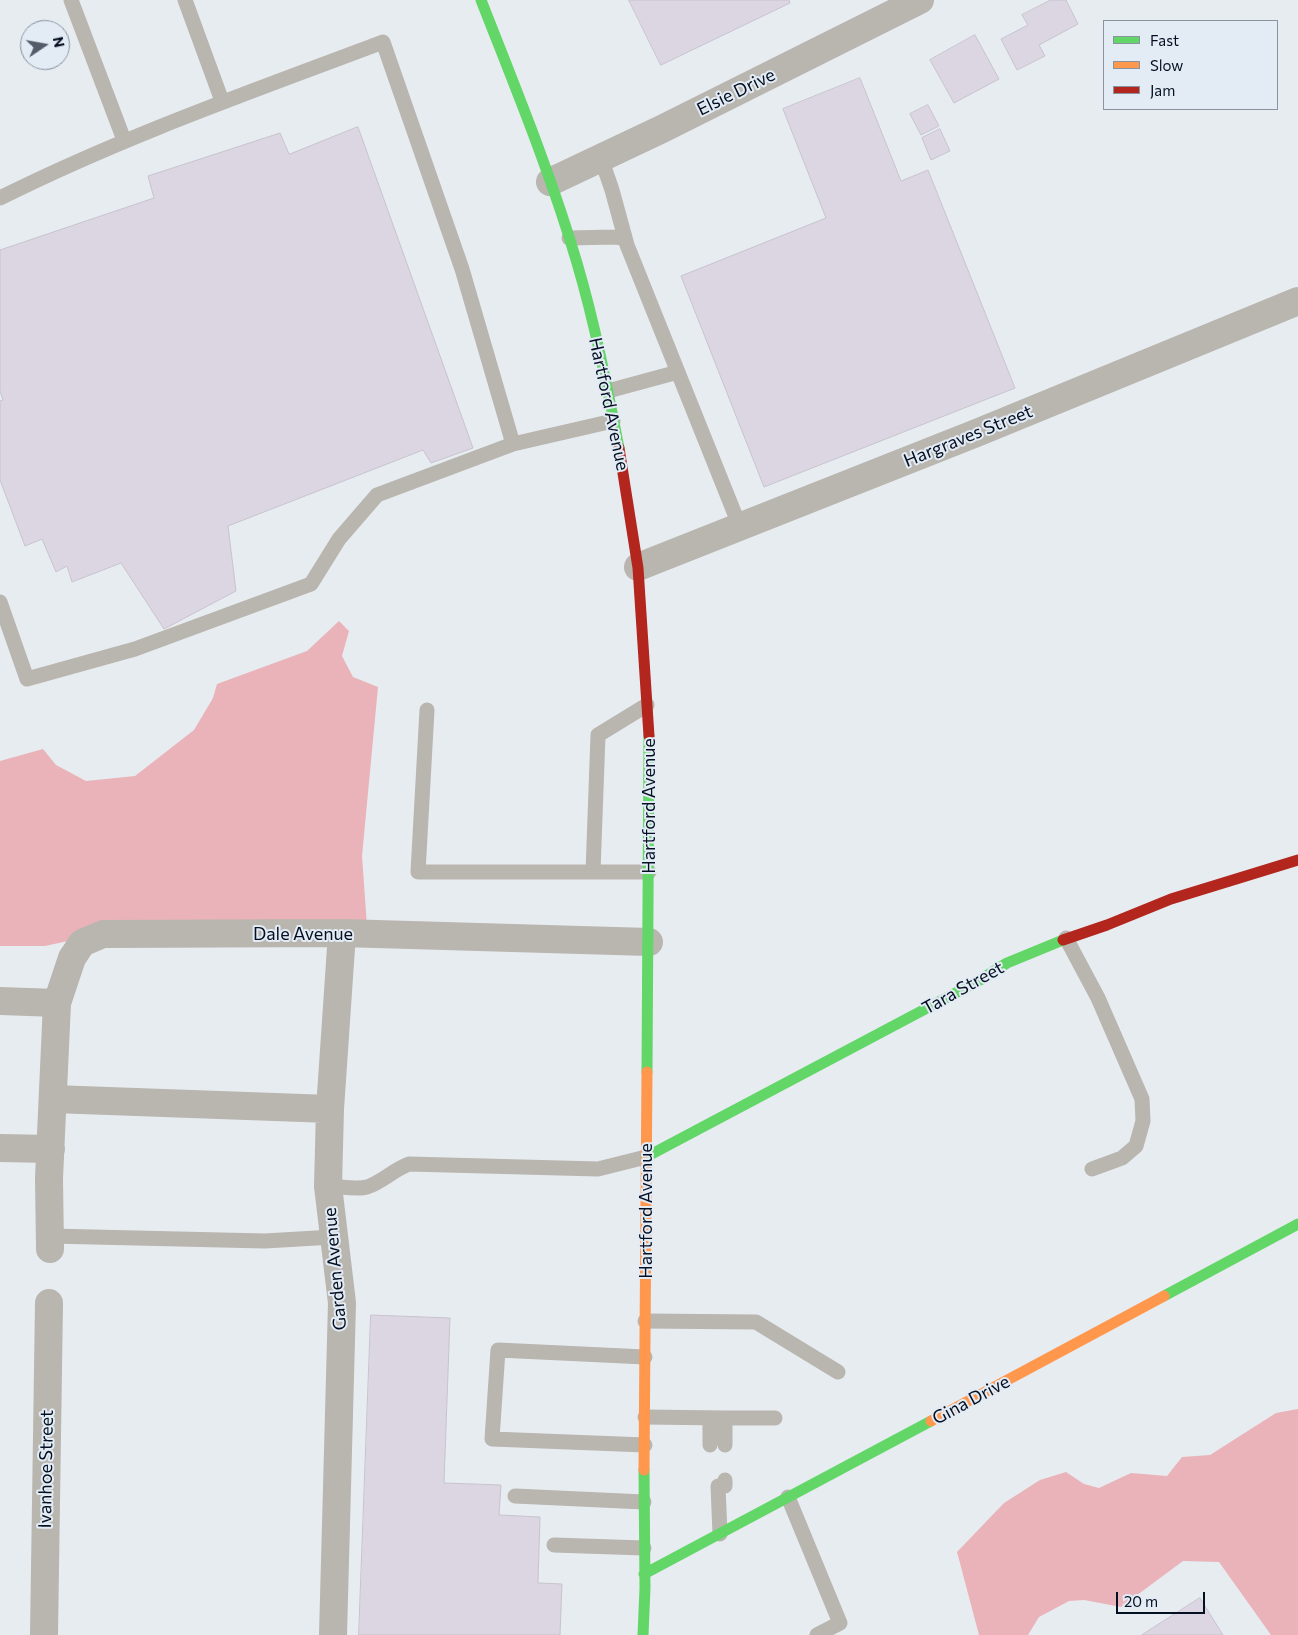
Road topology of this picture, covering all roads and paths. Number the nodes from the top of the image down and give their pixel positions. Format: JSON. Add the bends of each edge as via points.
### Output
{"nodes":[{"id":1,"x":72,"y":0,"type":"edge"},
{"id":2,"x":184,"y":0,"type":"edge"},
{"id":3,"x":481,"y":0,"type":"edge"},
{"id":4,"x":920,"y":0,"type":"edge"},
{"id":5,"x":222,"y":101,"type":"junction"},
{"id":6,"x":124,"y":140,"type":"junction"},
{"id":7,"x":601,"y":158,"type":"junction"},
{"id":8,"x":550,"y":182,"type":"junction"},
{"id":9,"x":0,"y":198,"type":"edge"},
{"id":10,"x":570,"y":238,"type":"junction"},
{"id":11,"x":625,"y":239,"type":"junction"},
{"id":12,"x":1298,"y":301,"type":"edge"},
{"id":13,"x":678,"y":372,"type":"junction"},
{"id":14,"x":608,"y":391,"type":"junction"},
{"id":15,"x":613,"y":421,"type":"junction"},
{"id":16,"x":513,"y":444,"type":"junction"},
{"id":17,"x":740,"y":527,"type":"junction"},
{"id":18,"x":638,"y":568,"type":"junction"},
{"id":19,"x":0,"y":602,"type":"edge"},
{"id":20,"x":647,"y":705,"type":"junction"},
{"id":21,"x":427,"y":710,"type":"dead end"},
{"id":22,"x":1298,"y":860,"type":"edge"},
{"id":23,"x":593,"y":872,"type":"junction"},
{"id":24,"x":649,"y":872,"type":"junction"},
{"id":25,"x":342,"y":933,"type":"junction"},
{"id":26,"x":1066,"y":938,"type":"junction"},
{"id":27,"x":649,"y":942,"type":"junction"},
{"id":28,"x":0,"y":1001,"type":"edge"},
{"id":29,"x":57,"y":1003,"type":"junction"},
{"id":30,"x":53,"y":1099,"type":"junction"},
{"id":31,"x":330,"y":1108,"type":"junction"},
{"id":32,"x":0,"y":1148,"type":"edge"},
{"id":33,"x":51,"y":1149,"type":"junction"},
{"id":34,"x":646,"y":1157,"type":"junction"},
{"id":35,"x":1092,"y":1169,"type":"dead end"},
{"id":36,"x":328,"y":1186,"type":"junction"},
{"id":37,"x":1298,"y":1224,"type":"edge"},
{"id":38,"x":333,"y":1237,"type":"junction"},
{"id":39,"x":50,"y":1242,"type":"joint"},
{"id":40,"x":49,"y":1303,"type":"dead end"},
{"id":41,"x":645,"y":1321,"type":"junction"},
{"id":42,"x":645,"y":1357,"type":"junction"},
{"id":43,"x":838,"y":1372,"type":"dead end"},
{"id":44,"x":645,"y":1417,"type":"junction"},
{"id":45,"x":717,"y":1418,"type":"junction"},
{"id":46,"x":775,"y":1418,"type":"dead end"},
{"id":47,"x":644,"y":1445,"type":"junction"},
{"id":48,"x":717,"y":1445,"type":"dead end"},
{"id":49,"x":718,"y":1482,"type":"dead end"},
{"id":50,"x":515,"y":1496,"type":"dead end"},
{"id":51,"x":788,"y":1497,"type":"junction"},
{"id":52,"x":644,"y":1502,"type":"junction"},
{"id":53,"x":720,"y":1534,"type":"junction"},
{"id":54,"x":554,"y":1545,"type":"dead end"},
{"id":55,"x":644,"y":1548,"type":"junction"},
{"id":56,"x":644,"y":1574,"type":"junction"},
{"id":57,"x":44,"y":1635,"type":"edge"},
{"id":58,"x":333,"y":1635,"type":"edge"},
{"id":59,"x":643,"y":1635,"type":"edge"},
{"id":60,"x":817,"y":1635,"type":"edge"}],
"edges":[{"from":1,"to":6,"type":"lane"},
{"from":2,"to":5,"type":"lane"},
{"from":3,"to":8,"type":"main road","name":"Hartford Avenue"},
{"from":4,"to":7,"type":"street","name":"Elsie Drive"},
{"from":5,"to":6,"type":"lane"},
{"from":5,"to":16,"type":"lane","via":[[382,42],[462,269]]},
{"from":6,"to":9,"type":"lane"},
{"from":7,"to":8,"type":"street","name":"Elsie Drive"},
{"from":7,"to":11,"type":"lane"},
{"from":8,"to":10,"type":"main road","name":"Hartford Avenue"},
{"from":10,"to":11,"type":"lane"},
{"from":10,"to":14,"type":"main road","name":"Hartford Avenue"},
{"from":11,"to":13,"type":"lane"},
{"from":12,"to":17,"type":"street","name":"Hargraves Street"},
{"from":13,"to":14,"type":"lane"},
{"from":13,"to":17,"type":"lane"},
{"from":14,"to":15,"type":"main road","name":"Hartford Avenue"},
{"from":15,"to":16,"type":"lane"},
{"from":15,"to":18,"type":"main road","name":"Hartford Avenue"},
{"from":16,"to":19,"type":"lane","via":[[377,495],[339,539],[311,584],[135,649],[27,679]]},
{"from":17,"to":18,"type":"street","name":"Hargraves Street"},
{"from":18,"to":20,"type":"main road","name":"Hartford Avenue"},
{"from":20,"to":23,"type":"lane","via":[[598,735]]},
{"from":20,"to":24,"type":"main road","name":"Hartford Avenue"},
{"from":21,"to":23,"type":"lane","via":[[418,872]]},
{"from":22,"to":26,"type":"main road","name":"Tara Street","via":[[1170,899]]},
{"from":23,"to":24,"type":"lane"},
{"from":24,"to":27,"type":"main road","name":"Hartford Avenue"},
{"from":25,"to":27,"type":"street","name":"Dale Avenue"},
{"from":25,"to":29,"type":"street","name":"Dale Avenue","via":[[103,934],[82,943],[72,958]]},
{"from":25,"to":31,"type":"street","name":"Garden Avenue"},
{"from":26,"to":34,"type":"main road","name":"Tara Street","via":[[1007,963]]},
{"from":26,"to":35,"type":"lane","via":[[1098,998],[1142,1099],[1143,1121],[1136,1146],[1122,1158]]},
{"from":27,"to":34,"type":"main road","name":"Hartford Avenue"},
{"from":28,"to":29,"type":"street"},
{"from":29,"to":30,"type":"street"},
{"from":30,"to":31,"type":"street"},
{"from":30,"to":33,"type":"street"},
{"from":31,"to":36,"type":"street","name":"Garden Avenue"},
{"from":32,"to":33,"type":"street"},
{"from":33,"to":39,"type":"street"},
{"from":34,"to":36,"type":"lane","via":[[598,1169],[409,1164],[366,1188]]},
{"from":34,"to":41,"type":"main road","name":"Hartford Avenue"},
{"from":36,"to":38,"type":"street","name":"Garden Avenue"},
{"from":37,"to":51,"type":"main road","name":"Gina Drive"},
{"from":38,"to":39,"type":"lane","via":[[265,1241]]},
{"from":38,"to":58,"type":"street","name":"Garden Avenue","via":[[342,1303]]},
{"from":40,"to":57,"type":"street","name":"Ivanhoe Street"},
{"from":41,"to":42,"type":"main road","name":"Hartford Avenue"},
{"from":41,"to":43,"type":"lane","via":[[756,1322]]},
{"from":42,"to":44,"type":"main road","name":"Hartford Avenue"},
{"from":42,"to":47,"type":"lane","via":[[498,1350],[492,1440]]},
{"from":44,"to":45,"type":"lane"},
{"from":44,"to":47,"type":"main road","name":"Hartford Avenue"},
{"from":45,"to":46,"type":"lane"},
{"from":45,"to":48,"type":"lane"},
{"from":47,"to":52,"type":"main road","name":"Hartford Avenue"},
{"from":49,"to":53,"type":"lane"},
{"from":50,"to":52,"type":"lane"},
{"from":51,"to":53,"type":"main road","name":"Gina Drive"},
{"from":51,"to":60,"type":"lane","via":[[840,1623]]},
{"from":52,"to":55,"type":"main road","name":"Hartford Avenue"},
{"from":53,"to":56,"type":"main road","name":"Gina Drive"},
{"from":54,"to":55,"type":"lane"},
{"from":55,"to":56,"type":"main road","name":"Hartford Avenue"},
{"from":56,"to":59,"type":"main road","name":"Hartford Avenue"}]}
